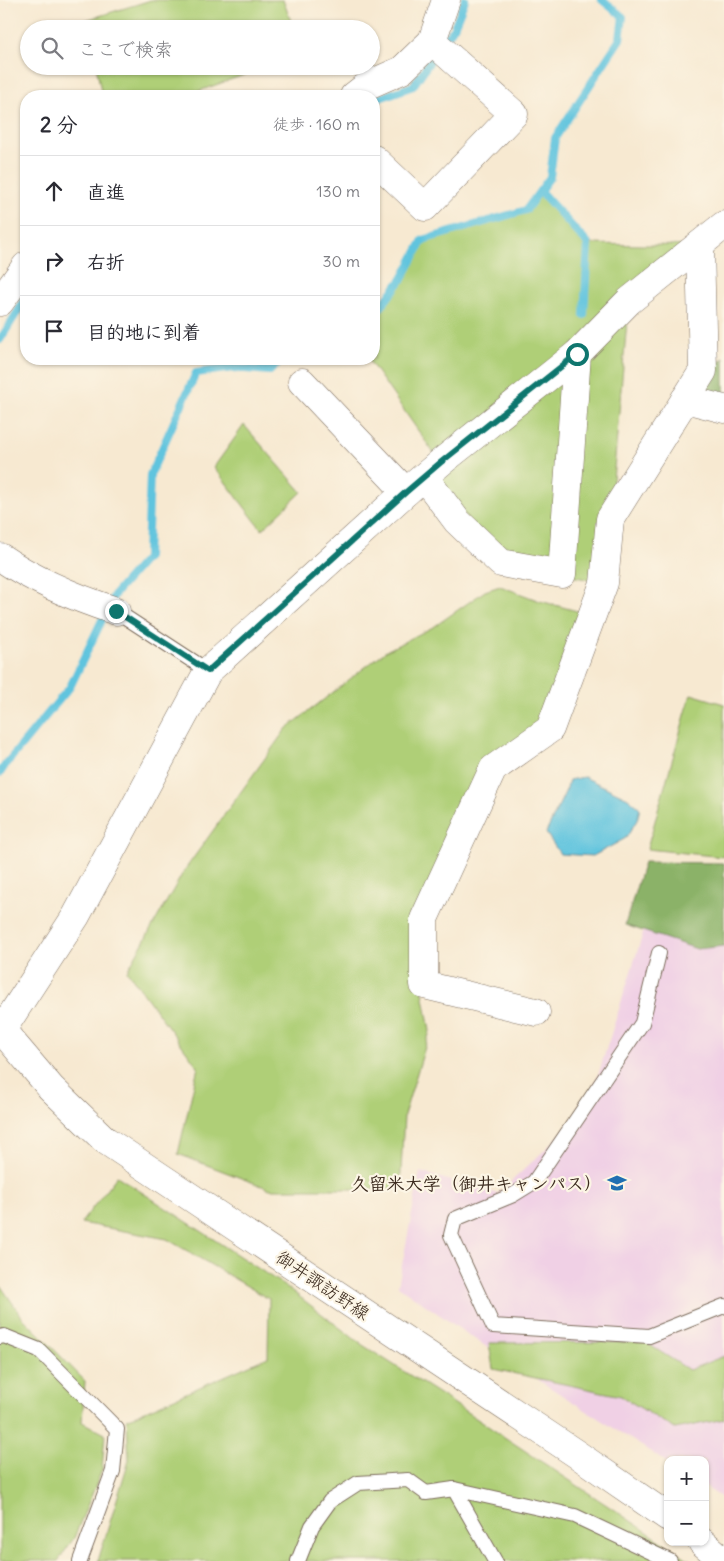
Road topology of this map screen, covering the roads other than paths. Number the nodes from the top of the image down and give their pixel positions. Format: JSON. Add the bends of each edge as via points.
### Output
{"nodes":[{"id":1,"x":446,"y":0,"type":"edge"},
{"id":2,"x":432,"y":41,"type":"junction"},
{"id":3,"x":362,"y":90,"type":"edge"},
{"id":4,"x":380,"y":165,"type":"edge"},
{"id":5,"x":724,"y":226,"type":"edge"},
{"id":6,"x":700,"y":246,"type":"junction"},
{"id":7,"x":577,"y":354,"type":"junction"},
{"id":8,"x":302,"y":382,"type":"dead end"},
{"id":9,"x":685,"y":399,"type":"junction"},
{"id":10,"x":724,"y":409,"type":"edge"},
{"id":11,"x":415,"y":484,"type":"junction"},
{"id":12,"x":0,"y":558,"type":"edge"},
{"id":13,"x":116,"y":611,"type":"joint"},
{"id":14,"x":208,"y":671,"type":"junction"},
{"id":15,"x":659,"y":953,"type":"dead end"},
{"id":16,"x":536,"y":1012,"type":"dead end"},
{"id":17,"x":1,"y":1030,"type":"edge"},
{"id":18,"x":724,"y":1306,"type":"edge"},
{"id":19,"x":0,"y":1337,"type":"edge"},
{"id":20,"x":454,"y":1489,"type":"junction"},
{"id":21,"x":664,"y":1515,"type":"edge"},
{"id":22,"x":707,"y":1546,"type":"edge"},
{"id":23,"x":80,"y":1561,"type":"edge"},
{"id":24,"x":298,"y":1561,"type":"edge"},
{"id":25,"x":495,"y":1561,"type":"edge"},
{"id":26,"x":670,"y":1561,"type":"edge"},
{"id":27,"x":724,"y":1561,"type":"edge"}],
"edges":[{"from":1,"to":2,"type":"street"},
{"from":2,"to":3,"type":"street","via":[[402,70]]},
{"from":2,"to":4,"type":"street","via":[[514,114],[425,207]]},
{"from":5,"to":6,"type":"street"},
{"from":6,"to":7,"type":"street","via":[[629,301]]},
{"from":6,"to":9,"type":"street","via":[[703,371]]},
{"from":7,"to":11,"type":"street"},
{"from":7,"to":11,"type":"street","via":[[562,574],[500,563]]},
{"from":8,"to":11,"type":"street"},
{"from":9,"to":10,"type":"street"},
{"from":9,"to":16,"type":"street","via":[[610,520],[604,583],[550,729],[493,769],[424,919],[424,985]]},
{"from":11,"to":14,"type":"street"},
{"from":12,"to":13,"type":"street","via":[[20,571]]},
{"from":13,"to":14,"type":"lane"},
{"from":14,"to":17,"type":"street","via":[[76,916]]},
{"from":15,"to":18,"type":"lane","via":[[642,1023],[534,1182],[513,1195],[455,1219],[451,1235],[493,1326],[649,1336]]},
{"from":17,"to":21,"type":"street","name":"御井諏訪野線","via":[[51,1088],[105,1140]]},
{"from":19,"to":23,"type":"lane","via":[[39,1350],[117,1429],[113,1471]]},
{"from":20,"to":24,"type":"lane","via":[[426,1493],[408,1480],[358,1483],[330,1501],[312,1526]]},
{"from":20,"to":25,"type":"lane"},
{"from":20,"to":26,"type":"lane","via":[[575,1516]]},
{"from":22,"to":27,"type":"street"}]}
